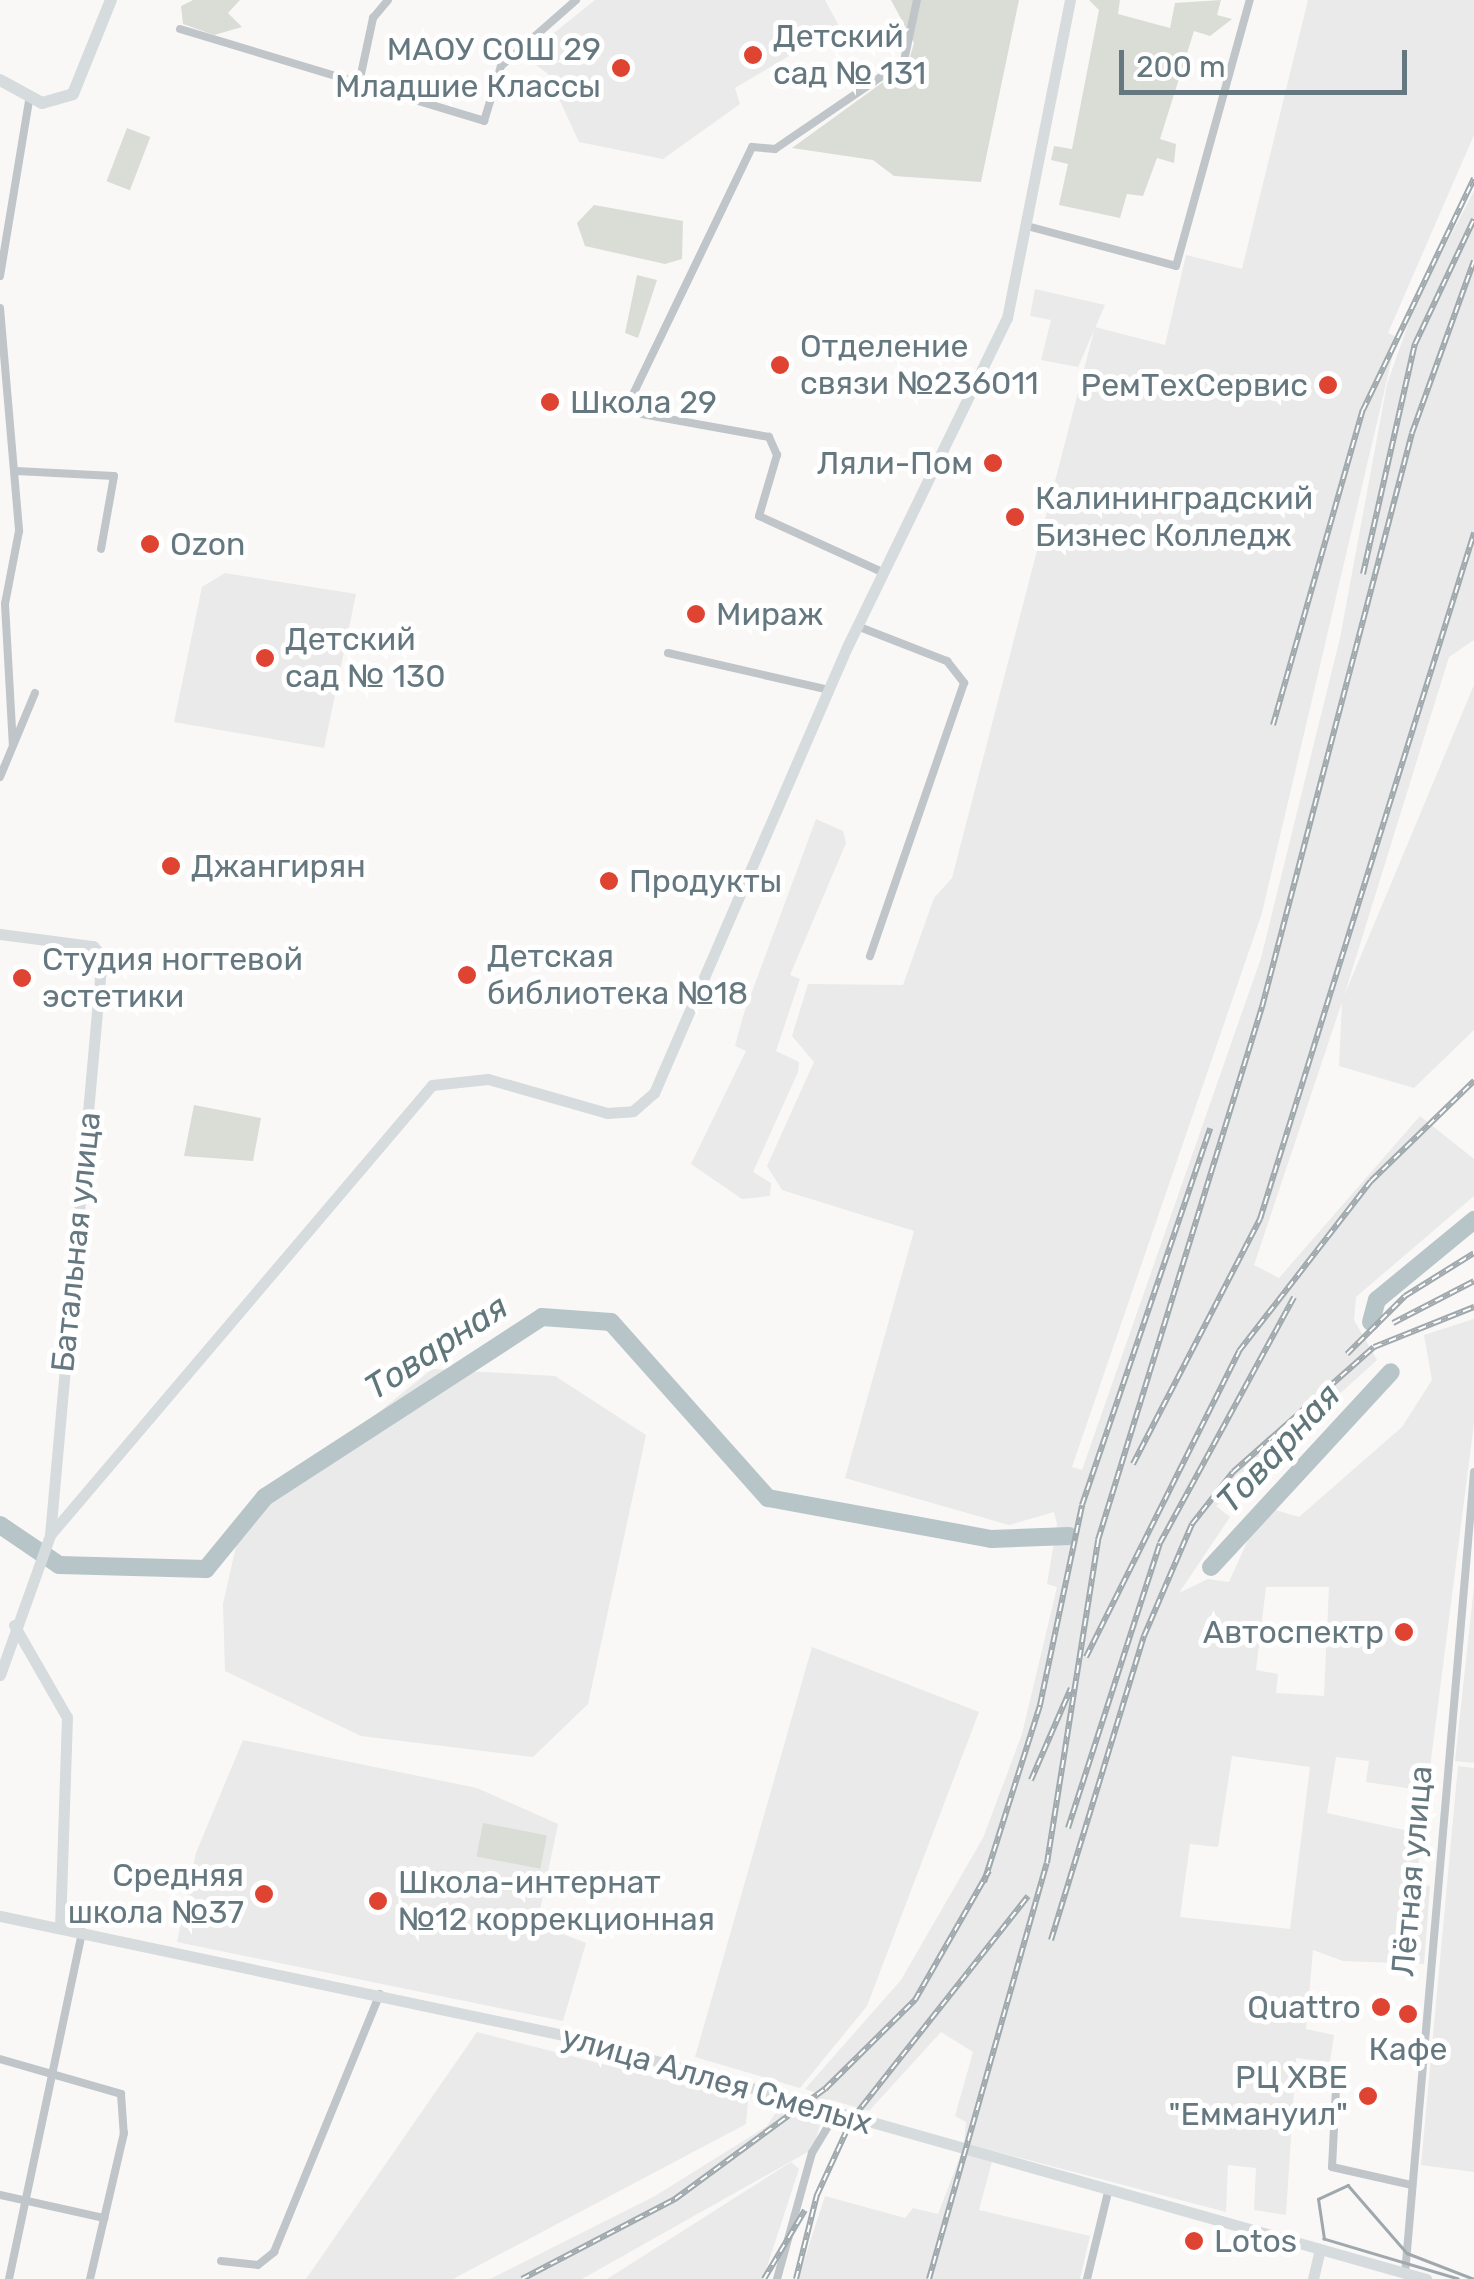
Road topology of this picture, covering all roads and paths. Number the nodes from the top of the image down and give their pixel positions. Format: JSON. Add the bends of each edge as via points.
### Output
{"nodes":[{"id":1,"x":110,"y":0,"type":"edge"},
{"id":2,"x":388,"y":0,"type":"edge"},
{"id":3,"x":553,"y":0,"type":"edge"},
{"id":4,"x":576,"y":0,"type":"edge"},
{"id":5,"x":917,"y":0,"type":"edge"},
{"id":6,"x":1070,"y":0,"type":"edge"},
{"id":7,"x":1250,"y":0,"type":"edge"},
{"id":8,"x":560,"y":10,"type":"junction"},
{"id":9,"x":180,"y":29,"type":"dead end"},
{"id":10,"x":0,"y":80,"type":"edge"},
{"id":11,"x":358,"y":88,"type":"junction"},
{"id":12,"x":29,"y":100,"type":"junction"},
{"id":13,"x":1027,"y":226,"type":"junction"},
{"id":14,"x":0,"y":276,"type":"edge"},
{"id":15,"x":0,"y":308,"type":"edge"},
{"id":16,"x":16,"y":471,"type":"junction"},
{"id":17,"x":101,"y":549,"type":"dead end"},
{"id":18,"x":880,"y":578,"type":"junction"},
{"id":19,"x":857,"y":626,"type":"junction"},
{"id":20,"x":668,"y":653,"type":"dead end"},
{"id":21,"x":828,"y":690,"type":"junction"},
{"id":22,"x":35,"y":693,"type":"dead end"},
{"id":23,"x":14,"y":745,"type":"junction"},
{"id":24,"x":0,"y":777,"type":"edge"},
{"id":25,"x":0,"y":934,"type":"edge"},
{"id":26,"x":870,"y":956,"type":"dead end"},
{"id":27,"x":1474,"y":1472,"type":"edge"},
{"id":28,"x":52,"y":1486,"type":"junction"},
{"id":29,"x":78,"y":1500,"type":"junction"},
{"id":30,"x":48,"y":1538,"type":"junction"},
{"id":31,"x":13,"y":1621,"type":"junction"},
{"id":32,"x":22,"y":1650,"type":"junction"},
{"id":33,"x":4,"y":1657,"type":"junction"},
{"id":34,"x":0,"y":1676,"type":"edge"},
{"id":35,"x":0,"y":1916,"type":"edge"},
{"id":36,"x":60,"y":1928,"type":"junction"},
{"id":37,"x":82,"y":1932,"type":"junction"},
{"id":38,"x":380,"y":1994,"type":"junction"},
{"id":39,"x":0,"y":2059,"type":"edge"},
{"id":40,"x":1337,"y":2069,"type":"dead end"},
{"id":41,"x":52,"y":2070,"type":"junction"},
{"id":42,"x":836,"y":2114,"type":"junction"},
{"id":43,"x":1411,"y":2185,"type":"junction"},
{"id":44,"x":1108,"y":2192,"type":"junction"},
{"id":45,"x":0,"y":2195,"type":"edge"},
{"id":46,"x":25,"y":2200,"type":"junction"},
{"id":47,"x":104,"y":2218,"type":"junction"},
{"id":48,"x":1320,"y":2252,"type":"junction"},
{"id":49,"x":221,"y":2261,"type":"dead end"},
{"id":50,"x":1405,"y":2274,"type":"junction"},
{"id":51,"x":9,"y":2279,"type":"edge"},
{"id":52,"x":90,"y":2279,"type":"edge"},
{"id":53,"x":777,"y":2279,"type":"edge"},
{"id":54,"x":1087,"y":2279,"type":"edge"},
{"id":55,"x":1312,"y":2279,"type":"edge"},
{"id":56,"x":1426,"y":2279,"type":"edge"}],
"edges":[{"from":1,"to":12,"type":"main road","via":[[78,88],[56,102]]},
{"from":2,"to":11,"type":"street","via":[[374,18]]},
{"from":3,"to":8,"type":"street"},
{"from":4,"to":8,"type":"street"},
{"from":5,"to":18,"type":"street","via":[[904,61],[775,148],[752,147],[625,410],[768,437],[777,456],[759,516]]},
{"from":6,"to":13,"type":"main road"},
{"from":7,"to":13,"type":"street","via":[[1176,266]]},
{"from":8,"to":11,"type":"street","via":[[501,66],[484,122]]},
{"from":9,"to":11,"type":"street"},
{"from":10,"to":12,"type":"main road"},
{"from":12,"to":14,"type":"street"},
{"from":13,"to":18,"type":"main road","via":[[1007,318]]},
{"from":15,"to":16,"type":"street"},
{"from":16,"to":17,"type":"street","via":[[114,476]]},
{"from":16,"to":23,"type":"street","via":[[18,556],[5,604]]},
{"from":18,"to":19,"type":"main road"},
{"from":19,"to":21,"type":"main road"},
{"from":19,"to":26,"type":"street","via":[[947,661],[964,683]]},
{"from":20,"to":21,"type":"street"},
{"from":21,"to":29,"type":"main road","via":[[654,1093],[633,1110],[606,1113],[468,1076],[432,1086]]},
{"from":22,"to":23,"type":"street"},
{"from":23,"to":24,"type":"street"},
{"from":25,"to":28,"type":"main road","name":"Батальная улица","via":[[98,950]]},
{"from":27,"to":43,"type":"street","name":"Лётная улица"},
{"from":28,"to":29,"type":"main road"},
{"from":28,"to":30,"type":"main road","name":"Батальная улица"},
{"from":29,"to":30,"type":"main road"},
{"from":30,"to":31,"type":"main road"},
{"from":31,"to":32,"type":"main road"},
{"from":31,"to":33,"type":"main road"},
{"from":32,"to":33,"type":"main road"},
{"from":32,"to":36,"type":"main road","via":[[67,1717]]},
{"from":33,"to":34,"type":"main road"},
{"from":35,"to":36,"type":"main road","name":"улица Аллея Смелых"},
{"from":36,"to":37,"type":"main road","name":"улица Аллея Смелых"},
{"from":37,"to":38,"type":"main road","name":"улица Аллея Смелых"},
{"from":37,"to":41,"type":"street"},
{"from":38,"to":42,"type":"main road","name":"улица Аллея Смелых"},
{"from":38,"to":49,"type":"street","via":[[274,2252],[258,2265]]},
{"from":39,"to":41,"type":"street"},
{"from":40,"to":43,"type":"street","via":[[1332,2166]]},
{"from":41,"to":46,"type":"street"},
{"from":41,"to":47,"type":"street","via":[[121,2094],[124,2132]]},
{"from":42,"to":44,"type":"main road","name":"улица Аллея Смелых"},
{"from":42,"to":53,"type":"street","via":[[812,2153]]},
{"from":43,"to":50,"type":"street","name":"Лётная улица"},
{"from":44,"to":48,"type":"main road","name":"улица Аллея Смелых"},
{"from":44,"to":54,"type":"street"},
{"from":45,"to":46,"type":"street"},
{"from":46,"to":47,"type":"street"},
{"from":46,"to":51,"type":"street"},
{"from":47,"to":52,"type":"street"},
{"from":48,"to":50,"type":"main road","name":"улица Аллея Смелых"},
{"from":48,"to":55,"type":"main road"},
{"from":50,"to":56,"type":"main road","name":"улица Аллея Смелых"}]}
